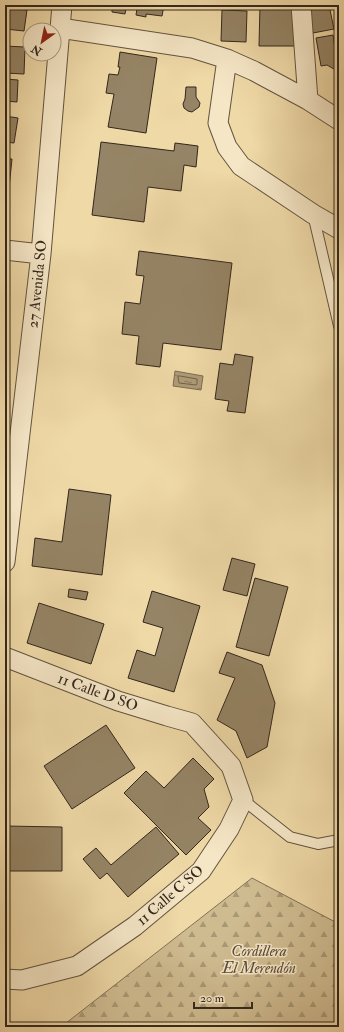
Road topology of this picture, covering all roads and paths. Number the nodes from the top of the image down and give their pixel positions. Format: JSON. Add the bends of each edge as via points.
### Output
{"nodes":[{"id":1,"x":62,"y":5,"type":"edge"},
{"id":2,"x":301,"y":5,"type":"edge"},
{"id":3,"x":61,"y":22,"type":"edge"},
{"id":4,"x":62,"y":28,"type":"edge"},
{"id":5,"x":227,"y":59,"type":"junction"},
{"id":6,"x":57,"y":62,"type":"edge"},
{"id":7,"x":308,"y":100,"type":"junction"},
{"id":8,"x":339,"y":120,"type":"edge"},
{"id":9,"x":313,"y":214,"type":"junction"},
{"id":10,"x":339,"y":229,"type":"edge"},
{"id":11,"x":5,"y":250,"type":"edge"},
{"id":12,"x":40,"y":254,"type":"junction"},
{"id":13,"x":339,"y":326,"type":"edge"},
{"id":14,"x":5,"y":562,"type":"edge"},
{"id":15,"x":5,"y":656,"type":"edge"},
{"id":16,"x":244,"y":800,"type":"junction"},
{"id":17,"x":339,"y":840,"type":"edge"},
{"id":18,"x":5,"y":979,"type":"edge"}],
"edges":[{"from":1,"to":3,"type":"street","name":"27 Avenida SO"},
{"from":2,"to":7,"type":"street"},
{"from":4,"to":5,"type":"street","via":[[192,48]]},
{"from":5,"to":7,"type":"street"},
{"from":5,"to":9,"type":"street","via":[[218,123],[227,147],[242,166]]},
{"from":6,"to":12,"type":"street","name":"27 Avenida SO"},
{"from":7,"to":8,"type":"street"},
{"from":9,"to":10,"type":"street"},
{"from":9,"to":13,"type":"lane"},
{"from":11,"to":12,"type":"street"},
{"from":12,"to":14,"type":"street","name":"27 Avenida SO"},
{"from":15,"to":16,"type":"street","name":"11 Calle D SO","via":[[118,701],[192,723],[231,766]]},
{"from":16,"to":17,"type":"lane","via":[[290,837],[318,844]]},
{"from":16,"to":18,"type":"street","name":"11 Calle C SO","via":[[229,829],[201,871],[135,926],[77,966],[22,980]]}]}
